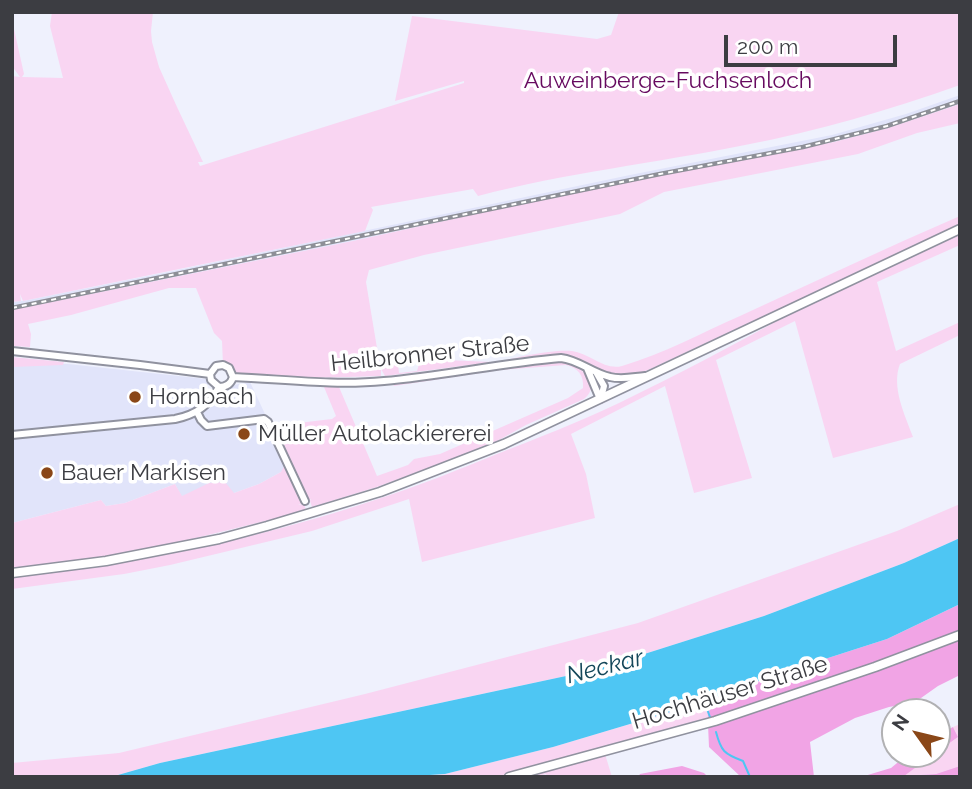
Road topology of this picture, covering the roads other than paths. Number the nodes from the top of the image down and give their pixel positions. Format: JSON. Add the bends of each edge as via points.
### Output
{"nodes":[{"id":1,"x":960,"y":229,"type":"edge"},
{"id":2,"x":12,"y":351,"type":"edge"},
{"id":3,"x":587,"y":368,"type":"junction"},
{"id":4,"x":596,"y":372,"type":"junction"},
{"id":5,"x":210,"y":374,"type":"junction"},
{"id":6,"x":651,"y":375,"type":"junction"},
{"id":7,"x":233,"y":377,"type":"junction"},
{"id":8,"x":219,"y":387,"type":"junction"},
{"id":9,"x":600,"y":399,"type":"junction"},
{"id":10,"x":197,"y":412,"type":"junction"},
{"id":11,"x":12,"y":435,"type":"edge"},
{"id":12,"x":305,"y":500,"type":"dead end"},
{"id":13,"x":12,"y":573,"type":"edge"},
{"id":14,"x":960,"y":635,"type":"edge"},
{"id":15,"x":509,"y":777,"type":"edge"}],
"edges":[{"from":1,"to":6,"type":"main road"},
{"from":2,"to":5,"type":"street","name":"Heilbronner Straße"},
{"from":3,"to":4,"type":"street","name":"Heilbronner Straße"},
{"from":3,"to":7,"type":"street","name":"Heilbronner Straße","via":[[561,358],[373,382]]},
{"from":3,"to":9,"type":"street"},
{"from":4,"to":6,"type":"street","name":"Heilbronner Straße","via":[[620,379]]},
{"from":4,"to":9,"type":"street","via":[[604,386]]},
{"from":5,"to":7,"type":"street","name":"Heilbronner Straße","via":[[223,365]]},
{"from":5,"to":8,"type":"street"},
{"from":6,"to":9,"type":"main road"},
{"from":7,"to":8,"type":"street"},
{"from":8,"to":10,"type":"street"},
{"from":9,"to":13,"type":"main road","via":[[504,444],[345,503],[219,539]]},
{"from":10,"to":11,"type":"street","via":[[175,419]]},
{"from":10,"to":12,"type":"street","via":[[207,426],[256,419],[268,422]]},
{"from":14,"to":15,"type":"main road","name":"Hochhäuser Straße","via":[[715,721]]}]}
